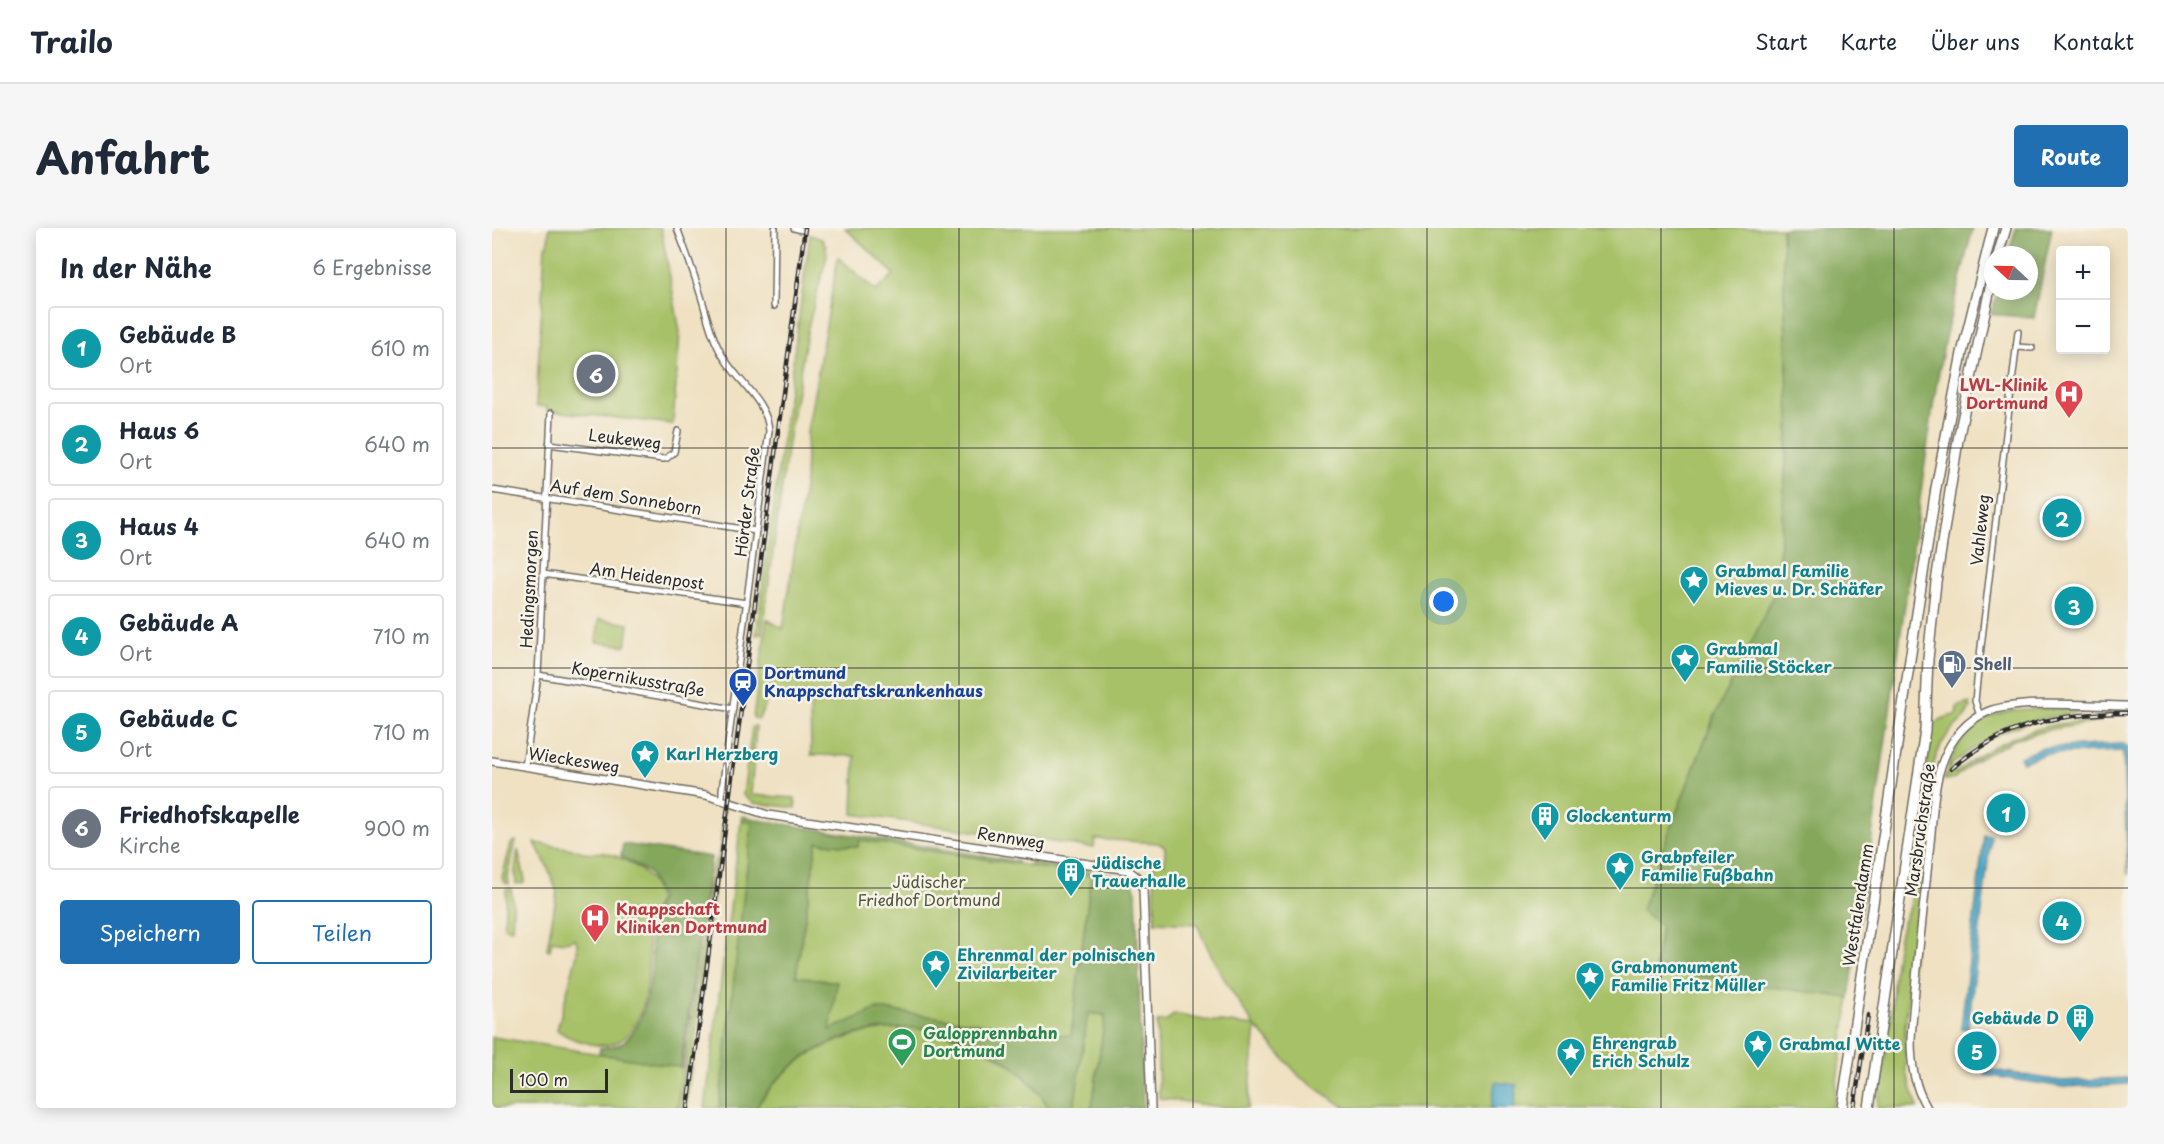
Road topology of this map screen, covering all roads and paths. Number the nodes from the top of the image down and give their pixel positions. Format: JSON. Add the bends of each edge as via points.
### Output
{"nodes":[{"id":1,"x":677,"y":228,"type":"edge"},
{"id":2,"x":776,"y":228,"type":"edge"},
{"id":3,"x":794,"y":228,"type":"edge"},
{"id":4,"x":1993,"y":228,"type":"edge"},
{"id":5,"x":2006,"y":228,"type":"edge"},
{"id":6,"x":802,"y":230,"type":"dead end"},
{"id":7,"x":2001,"y":246,"type":"edge"},
{"id":8,"x":1988,"y":300,"type":"edge"},
{"id":9,"x":774,"y":306,"type":"dead end"},
{"id":10,"x":2018,"y":332,"type":"dead end"},
{"id":11,"x":2016,"y":347,"type":"junction"},
{"id":12,"x":2032,"y":348,"type":"dead end"},
{"id":13,"x":551,"y":412,"type":"dead end"},
{"id":14,"x":678,"y":431,"type":"dead end"},
{"id":15,"x":549,"y":444,"type":"junction"},
{"id":16,"x":492,"y":490,"type":"edge"},
{"id":17,"x":548,"y":499,"type":"junction"},
{"id":18,"x":756,"y":531,"type":"junction"},
{"id":19,"x":543,"y":574,"type":"junction"},
{"id":20,"x":747,"y":603,"type":"junction"},
{"id":21,"x":538,"y":675,"type":"junction"},
{"id":22,"x":2128,"y":706,"type":"edge"},
{"id":23,"x":733,"y":709,"type":"junction"},
{"id":24,"x":1980,"y":716,"type":"junction"},
{"id":25,"x":492,"y":761,"type":"edge"},
{"id":26,"x":525,"y":767,"type":"junction"},
{"id":27,"x":722,"y":800,"type":"junction"},
{"id":28,"x":1151,"y":1108,"type":"edge"},
{"id":29,"x":1842,"y":1108,"type":"edge"},
{"id":30,"x":1869,"y":1108,"type":"edge"},
{"id":31,"x":1927,"y":1108,"type":"edge"}],
"edges":[{"from":1,"to":18,"type":"street","name":"Hörder Straße","via":[[718,347],[769,423]]},
{"from":2,"to":9,"type":"street"},
{"from":3,"to":6,"type":"street"},
{"from":4,"to":29,"type":"highway","name":"Westfalendamm","via":[[1962,352],[1936,488]]},
{"from":5,"to":7,"type":"highway"},
{"from":8,"to":30,"type":"highway","via":[[1958,440],[1937,572],[1926,722]]},
{"from":10,"to":11,"type":"street","name":"Vahleweg"},
{"from":11,"to":12,"type":"street"},
{"from":11,"to":24,"type":"street","name":"Vahleweg","via":[[1976,689]]},
{"from":13,"to":15,"type":"street","name":"Hedingsmorgen"},
{"from":14,"to":15,"type":"street","name":"Leukeweg","via":[[675,452],[663,459]]},
{"from":15,"to":17,"type":"street","name":"Hedingsmorgen"},
{"from":16,"to":17,"type":"street","name":"Auf dem Sonneborn"},
{"from":17,"to":18,"type":"street","name":"Auf dem Sonneborn"},
{"from":17,"to":19,"type":"street","name":"Hedingsmorgen"},
{"from":18,"to":20,"type":"street","name":"Hörder Straße"},
{"from":19,"to":20,"type":"street","name":"Am Heidenpost"},
{"from":19,"to":21,"type":"street","name":"Hedingsmorgen"},
{"from":20,"to":23,"type":"street","name":"Hörder Straße"},
{"from":21,"to":23,"type":"street","name":"Kopernikusstraße"},
{"from":21,"to":26,"type":"street","name":"Hedingsmorgen"},
{"from":22,"to":24,"type":"street","name":"Marsbruchstraße","via":[[2020,706]]},
{"from":23,"to":27,"type":"street","name":"Hörder Straße"},
{"from":24,"to":31,"type":"street","name":"Marsbruchstraße","via":[[1950,746],[1937,782],[1911,1039],[1913,1075]]},
{"from":25,"to":26,"type":"street","name":"Wieckesweg"},
{"from":26,"to":27,"type":"street","name":"Wieckesweg"},
{"from":27,"to":28,"type":"street","name":"Rennweg","via":[[768,814],[1133,873],[1143,889]]}]}
